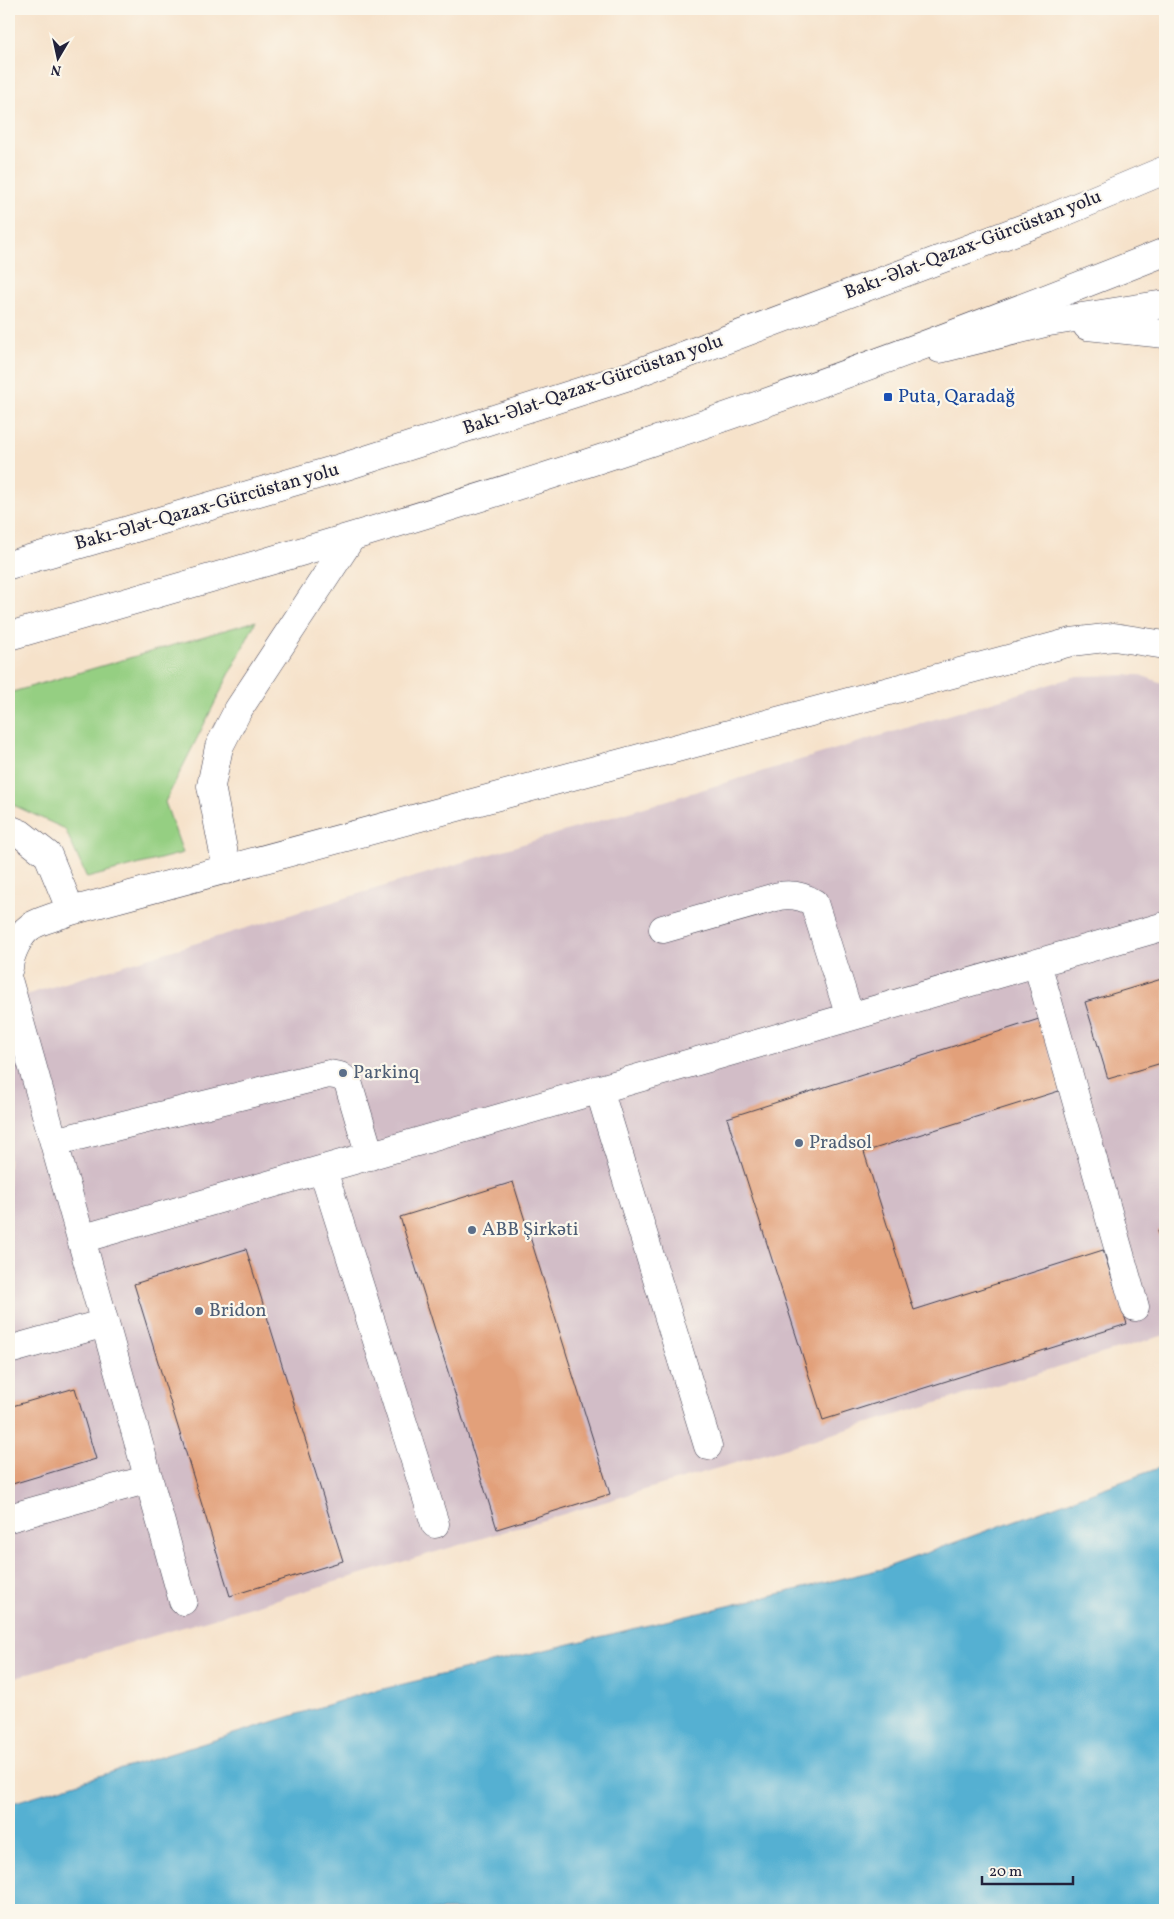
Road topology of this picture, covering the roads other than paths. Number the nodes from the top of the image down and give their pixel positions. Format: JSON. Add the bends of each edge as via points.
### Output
{"nodes":[{"id":1,"x":1165,"y":170,"type":"edge"},
{"id":2,"x":1165,"y":252,"type":"edge"},
{"id":3,"x":1165,"y":304,"type":"edge"},
{"id":4,"x":1049,"y":322,"type":"junction"},
{"id":5,"x":1165,"y":334,"type":"edge"},
{"id":6,"x":856,"y":370,"type":"junction"},
{"id":7,"x":351,"y":538,"type":"junction"},
{"id":8,"x":9,"y":565,"type":"edge"},
{"id":9,"x":9,"y":636,"type":"edge"},
{"id":10,"x":1165,"y":645,"type":"edge"},
{"id":11,"x":9,"y":829,"type":"edge"},
{"id":12,"x":227,"y":870,"type":"junction"},
{"id":13,"x":71,"y":911,"type":"junction"},
{"id":14,"x":1165,"y":926,"type":"edge"},
{"id":15,"x":664,"y":929,"type":"dead end"},
{"id":16,"x":1037,"y":963,"type":"junction"},
{"id":17,"x":9,"y":968,"type":"edge"},
{"id":18,"x":9,"y":983,"type":"edge"},
{"id":19,"x":850,"y":1017,"type":"junction"},
{"id":20,"x":599,"y":1090,"type":"junction"},
{"id":21,"x":54,"y":1142,"type":"junction"},
{"id":22,"x":370,"y":1156,"type":"junction"},
{"id":23,"x":323,"y":1170,"type":"junction"},
{"id":24,"x":81,"y":1239,"type":"junction"},
{"id":25,"x":1135,"y":1307,"type":"dead end"},
{"id":26,"x":105,"y":1324,"type":"junction"},
{"id":27,"x":9,"y":1350,"type":"edge"},
{"id":28,"x":708,"y":1446,"type":"dead end"},
{"id":29,"x":149,"y":1479,"type":"junction"},
{"id":30,"x":9,"y":1518,"type":"edge"},
{"id":31,"x":435,"y":1524,"type":"dead end"},
{"id":32,"x":183,"y":1601,"type":"dead end"}],
"edges":[{"from":1,"to":8,"type":"main road","name":"Bakı-Ələt-Qazax-Gürcüstan yolu","via":[[1048,219],[626,377],[337,469]]},
{"from":2,"to":6,"type":"main road"},
{"from":3,"to":4,"type":"main road"},
{"from":4,"to":5,"type":"main road"},
{"from":4,"to":6,"type":"main road"},
{"from":6,"to":7,"type":"main road","via":[[647,444]]},
{"from":7,"to":9,"type":"main road"},
{"from":7,"to":12,"type":"main road","via":[[238,710],[219,747],[211,786]]},
{"from":10,"to":12,"type":"main road","via":[[1114,637],[1071,642]]},
{"from":11,"to":13,"type":"main road","via":[[48,855]]},
{"from":12,"to":13,"type":"main road"},
{"from":13,"to":17,"type":"main road","via":[[30,927],[18,941],[9,959]]},
{"from":14,"to":16,"type":"main road"},
{"from":15,"to":19,"type":"main road","via":[[779,896],[792,894],[807,898],[814,903]]},
{"from":16,"to":19,"type":"main road"},
{"from":16,"to":25,"type":"main road"},
{"from":18,"to":21,"type":"main road"},
{"from":19,"to":20,"type":"main road"},
{"from":20,"to":22,"type":"main road"},
{"from":20,"to":28,"type":"main road"},
{"from":21,"to":22,"type":"main road","via":[[329,1074],[348,1082]]},
{"from":21,"to":24,"type":"main road"},
{"from":22,"to":23,"type":"main road"},
{"from":23,"to":24,"type":"main road"},
{"from":23,"to":31,"type":"main road"},
{"from":24,"to":26,"type":"main road"},
{"from":26,"to":27,"type":"main road"},
{"from":26,"to":29,"type":"main road"},
{"from":29,"to":30,"type":"main road"},
{"from":29,"to":32,"type":"main road"}]}
